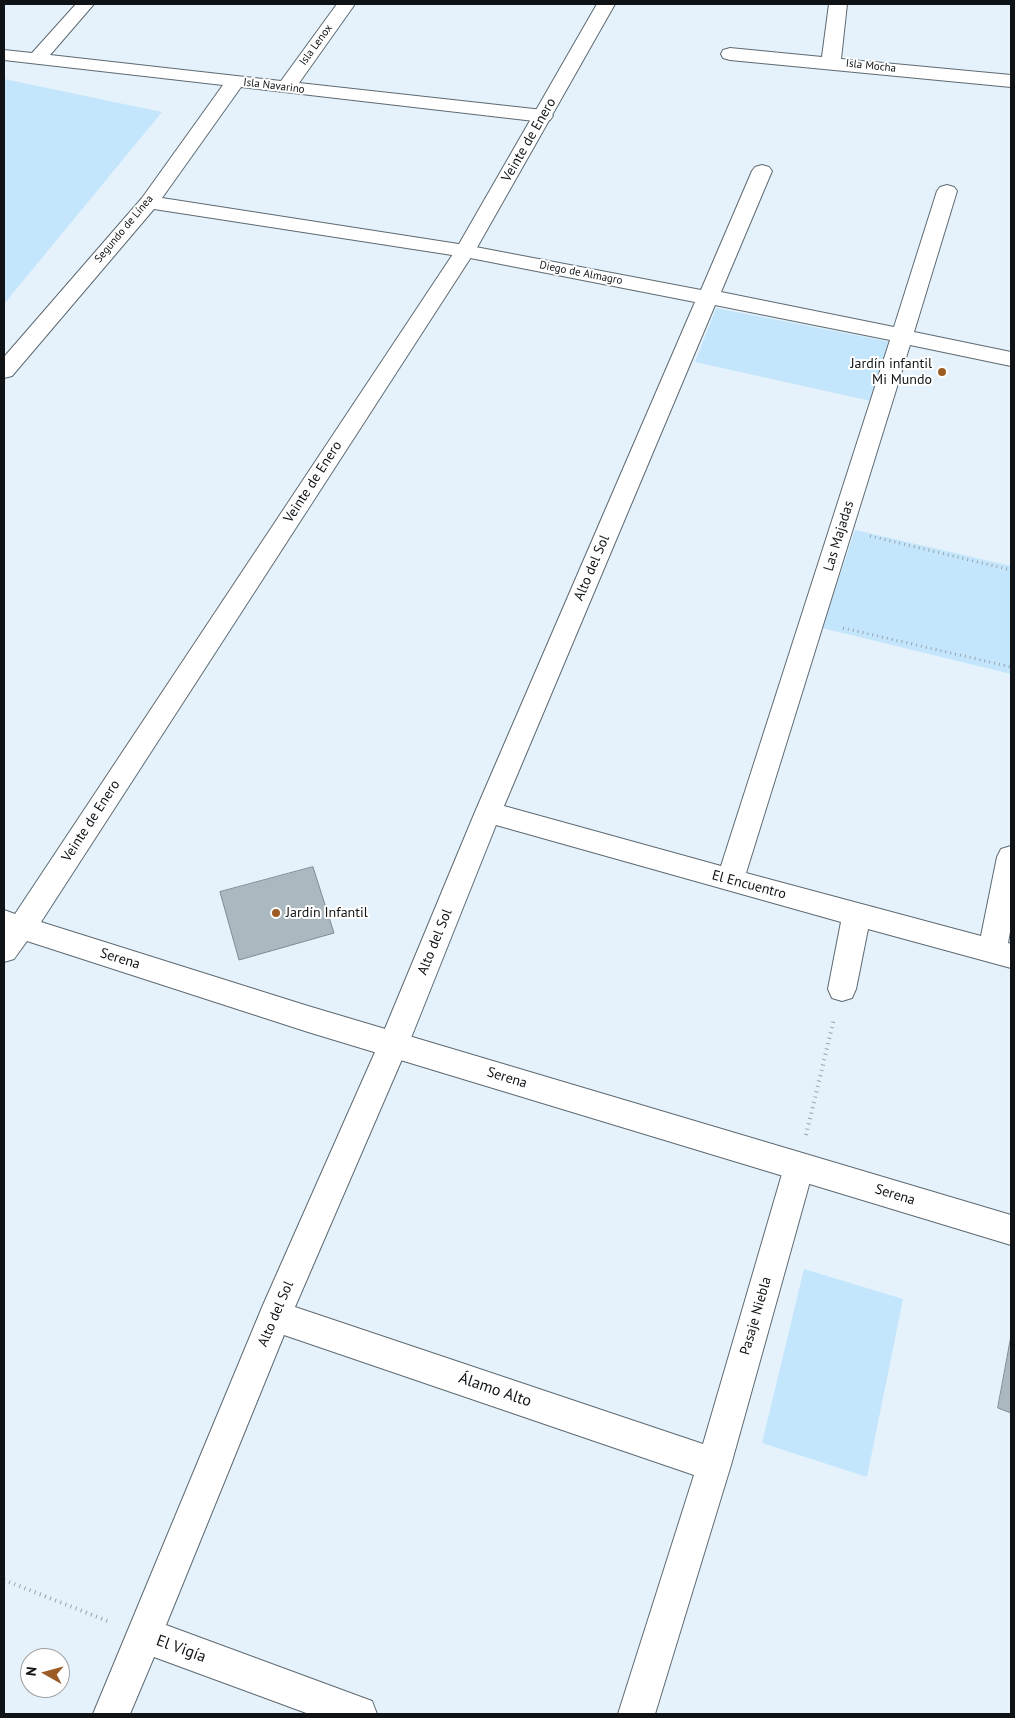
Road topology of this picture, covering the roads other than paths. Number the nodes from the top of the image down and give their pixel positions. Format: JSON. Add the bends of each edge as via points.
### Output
{"nodes":[{"id":1,"x":85,"y":4,"type":"edge"},
{"id":2,"x":346,"y":4,"type":"edge"},
{"id":3,"x":606,"y":4,"type":"edge"},
{"id":4,"x":838,"y":4,"type":"edge"},
{"id":5,"x":730,"y":54,"type":"dead end"},
{"id":6,"x":4,"y":55,"type":"edge"},
{"id":7,"x":36,"y":59,"type":"junction"},
{"id":8,"x":832,"y":62,"type":"junction"},
{"id":9,"x":236,"y":81,"type":"junction"},
{"id":10,"x":1011,"y":81,"type":"edge"},
{"id":11,"x":286,"y":87,"type":"junction"},
{"id":12,"x":544,"y":116,"type":"junction"},
{"id":13,"x":762,"y":171,"type":"dead end"},
{"id":14,"x":947,"y":191,"type":"dead end"},
{"id":15,"x":149,"y":202,"type":"junction"},
{"id":16,"x":466,"y":251,"type":"junction"},
{"id":17,"x":708,"y":298,"type":"junction"},
{"id":18,"x":902,"y":335,"type":"junction"},
{"id":19,"x":1011,"y":359,"type":"edge"},
{"id":20,"x":4,"y":371,"type":"edge"},
{"id":21,"x":488,"y":812,"type":"junction"},
{"id":22,"x":1011,"y":857,"type":"edge"},
{"id":23,"x":730,"y":880,"type":"junction"},
{"id":24,"x":857,"y":913,"type":"junction"},
{"id":25,"x":9,"y":934,"type":"edge"},
{"id":26,"x":1002,"y":954,"type":"edge"},
{"id":27,"x":842,"y":990,"type":"road end"},
{"id":28,"x":394,"y":1043,"type":"junction"},
{"id":29,"x":799,"y":1167,"type":"junction"},
{"id":30,"x":1011,"y":1230,"type":"edge"},
{"id":31,"x":275,"y":1316,"type":"junction"},
{"id":32,"x":714,"y":1465,"type":"junction"},
{"id":33,"x":146,"y":1636,"type":"junction"},
{"id":34,"x":112,"y":1714,"type":"edge"},
{"id":35,"x":359,"y":1714,"type":"edge"},
{"id":36,"x":637,"y":1714,"type":"edge"}],
"edges":[{"from":1,"to":7,"type":"street"},
{"from":2,"to":11,"type":"street","name":"Isla Lenox"},
{"from":3,"to":12,"type":"street","name":"Veinte de Enero"},
{"from":4,"to":8,"type":"street"},
{"from":5,"to":8,"type":"street","name":"Isla Mocha"},
{"from":6,"to":7,"type":"street","name":"Isla Navarino"},
{"from":7,"to":9,"type":"street","name":"Isla Navarino"},
{"from":8,"to":10,"type":"street","name":"Isla Mocha"},
{"from":9,"to":11,"type":"street","name":"Isla Navarino"},
{"from":9,"to":15,"type":"street","name":"Segundo de Línea"},
{"from":11,"to":12,"type":"street","name":"Isla Navarino"},
{"from":12,"to":16,"type":"street","name":"Veinte de Enero"},
{"from":13,"to":17,"type":"street","name":"Alto del Sol"},
{"from":14,"to":18,"type":"street","name":"Las Majadas"},
{"from":15,"to":16,"type":"street","name":"Diego de Almagro"},
{"from":15,"to":20,"type":"street","name":"Segundo de Línea"},
{"from":16,"to":17,"type":"street","name":"Diego de Almagro"},
{"from":16,"to":25,"type":"street","name":"Veinte de Enero"},
{"from":17,"to":18,"type":"street","name":"Diego de Almagro"},
{"from":17,"to":21,"type":"street","name":"Alto del Sol"},
{"from":18,"to":19,"type":"street","name":"Diego de Almagro"},
{"from":18,"to":23,"type":"street","name":"Las Majadas"},
{"from":21,"to":23,"type":"street","name":"El Encuentro"},
{"from":21,"to":28,"type":"street","name":"Alto del Sol"},
{"from":22,"to":26,"type":"street"},
{"from":23,"to":24,"type":"street","name":"El Encuentro"},
{"from":24,"to":26,"type":"street","name":"El Encuentro"},
{"from":24,"to":27,"type":"street"},
{"from":25,"to":28,"type":"street","name":"Serena"},
{"from":28,"to":29,"type":"street","name":"Serena"},
{"from":28,"to":31,"type":"street","name":"Alto del Sol"},
{"from":29,"to":30,"type":"street","name":"Serena"},
{"from":29,"to":32,"type":"street","name":"Pasaje Niebla"},
{"from":31,"to":32,"type":"street","name":"Álamo Alto"},
{"from":31,"to":33,"type":"street","name":"Alto del Sol"},
{"from":32,"to":36,"type":"street","name":"Pasaje Niebla"},
{"from":33,"to":34,"type":"street","name":"Alto del Sol"},
{"from":33,"to":35,"type":"street","name":"El Vigía"}]}
